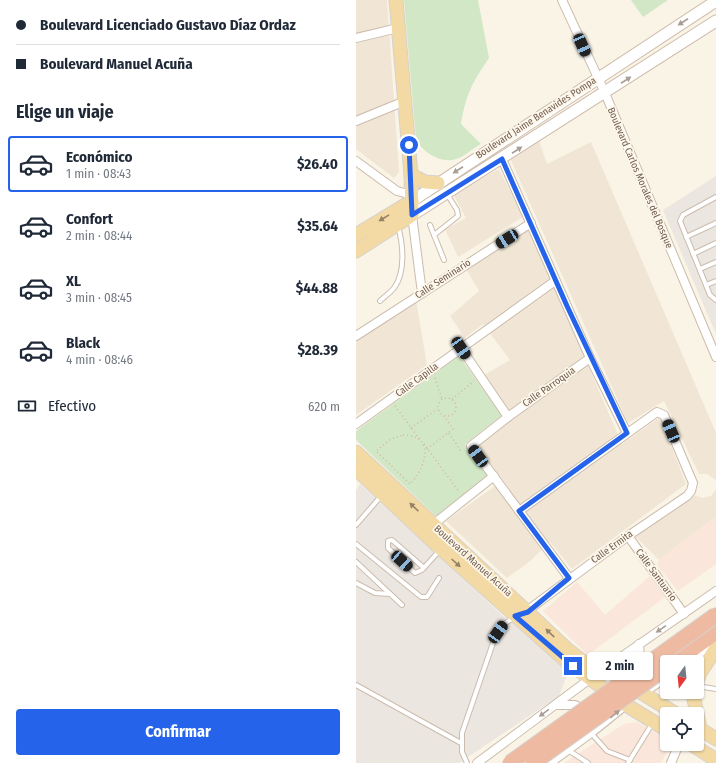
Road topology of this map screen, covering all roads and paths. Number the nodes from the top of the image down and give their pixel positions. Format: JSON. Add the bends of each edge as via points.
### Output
{"nodes":[{"id":1,"x":396,"y":0,"type":"edge"},
{"id":2,"x":562,"y":0,"type":"edge"},
{"id":3,"x":716,"y":1,"type":"edge"},
{"id":4,"x":716,"y":21,"type":"edge"},
{"id":5,"x":398,"y":28,"type":"junction"},
{"id":6,"x":356,"y":38,"type":"edge"},
{"id":7,"x":597,"y":78,"type":"junction"},
{"id":8,"x":605,"y":93,"type":"junction"},
{"id":9,"x":405,"y":101,"type":"junction"},
{"id":10,"x":356,"y":121,"type":"edge"},
{"id":11,"x":502,"y":159,"type":"junction"},
{"id":12,"x":356,"y":161,"type":"edge"},
{"id":13,"x":411,"y":175,"type":"junction"},
{"id":14,"x":438,"y":183,"type":"junction"},
{"id":15,"x":447,"y":193,"type":"junction"},
{"id":16,"x":716,"y":197,"type":"edge"},
{"id":17,"x":412,"y":198,"type":"junction"},
{"id":18,"x":412,"y":215,"type":"junction"},
{"id":19,"x":531,"y":223,"type":"junction"},
{"id":20,"x":716,"y":223,"type":"edge"},
{"id":21,"x":398,"y":224,"type":"junction"},
{"id":22,"x":430,"y":225,"type":"dead end"},
{"id":23,"x":434,"y":234,"type":"junction"},
{"id":24,"x":356,"y":235,"type":"edge"},
{"id":25,"x":686,"y":237,"type":"junction"},
{"id":26,"x":716,"y":243,"type":"edge"},
{"id":27,"x":356,"y":251,"type":"edge"},
{"id":28,"x":693,"y":254,"type":"junction"},
{"id":29,"x":444,"y":260,"type":"dead end"},
{"id":30,"x":716,"y":262,"type":"edge"},
{"id":31,"x":700,"y":269,"type":"junction"},
{"id":32,"x":555,"y":281,"type":"junction"},
{"id":33,"x":716,"y":281,"type":"edge"},
{"id":34,"x":706,"y":285,"type":"junction"},
{"id":35,"x":422,"y":293,"type":"junction"},
{"id":36,"x":716,"y":300,"type":"edge"},
{"id":37,"x":380,"y":301,"type":"dead end"},
{"id":38,"x":356,"y":336,"type":"edge"},
{"id":39,"x":461,"y":348,"type":"junction"},
{"id":40,"x":716,"y":356,"type":"edge"},
{"id":41,"x":590,"y":358,"type":"junction"},
{"id":42,"x":432,"y":369,"type":"junction"},
{"id":43,"x":480,"y":376,"type":"junction"},
{"id":44,"x":390,"y":399,"type":"junction"},
{"id":45,"x":442,"y":399,"type":"junction"},
{"id":46,"x":452,"y":399,"type":"junction"},
{"id":47,"x":438,"y":408,"type":"junction"},
{"id":48,"x":444,"y":416,"type":"junction"},
{"id":49,"x":508,"y":417,"type":"junction"},
{"id":50,"x":356,"y":424,"type":"edge"},
{"id":51,"x":456,"y":427,"type":"dead end"},
{"id":52,"x":411,"y":428,"type":"junction"},
{"id":53,"x":453,"y":429,"type":"junction"},
{"id":54,"x":449,"y":433,"type":"junction"},
{"id":55,"x":627,"y":433,"type":"junction"},
{"id":56,"x":422,"y":443,"type":"junction"},
{"id":57,"x":471,"y":446,"type":"junction"},
{"id":58,"x":427,"y":449,"type":"junction"},
{"id":59,"x":356,"y":452,"type":"edge"},
{"id":60,"x":356,"y":469,"type":"edge"},
{"id":61,"x":494,"y":476,"type":"junction"},
{"id":62,"x":387,"y":490,"type":"junction"},
{"id":63,"x":465,"y":500,"type":"junction"},
{"id":64,"x":519,"y":511,"type":"junction"},
{"id":65,"x":356,"y":525,"type":"edge"},
{"id":66,"x":428,"y":529,"type":"junction"},
{"id":67,"x":628,"y":536,"type":"junction"},
{"id":68,"x":356,"y":544,"type":"edge"},
{"id":69,"x":445,"y":544,"type":"junction"},
{"id":70,"x":356,"y":562,"type":"edge"},
{"id":71,"x":424,"y":568,"type":"junction"},
{"id":72,"x":439,"y":578,"type":"dead end"},
{"id":73,"x":569,"y":578,"type":"junction"},
{"id":74,"x":356,"y":583,"type":"edge"},
{"id":75,"x":716,"y":591,"type":"edge"},
{"id":76,"x":390,"y":594,"type":"junction"},
{"id":77,"x":402,"y":605,"type":"dead end"},
{"id":78,"x":528,"y":612,"type":"junction"},
{"id":79,"x":684,"y":614,"type":"junction"},
{"id":80,"x":716,"y":615,"type":"edge"},
{"id":81,"x":515,"y":616,"type":"junction"},
{"id":82,"x":716,"y":632,"type":"edge"},
{"id":83,"x":716,"y":642,"type":"edge"},
{"id":84,"x":639,"y":644,"type":"junction"},
{"id":85,"x":716,"y":648,"type":"edge"},
{"id":86,"x":684,"y":655,"type":"edge"},
{"id":87,"x":698,"y":655,"type":"edge"},
{"id":88,"x":704,"y":667,"type":"edge"},
{"id":89,"x":604,"y":669,"type":"junction"},
{"id":90,"x":660,"y":672,"type":"edge"},
{"id":91,"x":660,"y":675,"type":"edge"},
{"id":92,"x":591,"y":678,"type":"junction"},
{"id":93,"x":660,"y":682,"type":"edge"},
{"id":94,"x":356,"y":685,"type":"edge"},
{"id":95,"x":704,"y":687,"type":"edge"},
{"id":96,"x":716,"y":689,"type":"edge"},
{"id":97,"x":642,"y":694,"type":"junction"},
{"id":98,"x":556,"y":705,"type":"junction"},
{"id":99,"x":626,"y":705,"type":"junction"},
{"id":100,"x":664,"y":707,"type":"edge"},
{"id":101,"x":654,"y":722,"type":"junction"},
{"id":102,"x":660,"y":726,"type":"edge"},
{"id":103,"x":704,"y":732,"type":"edge"},
{"id":104,"x":591,"y":733,"type":"junction"},
{"id":105,"x":716,"y":739,"type":"edge"},
{"id":106,"x":461,"y":743,"type":"junction"},
{"id":107,"x":567,"y":750,"type":"junction"},
{"id":108,"x":676,"y":751,"type":"edge"},
{"id":109,"x":702,"y":751,"type":"edge"},
{"id":110,"x":716,"y":760,"type":"edge"},
{"id":111,"x":629,"y":762,"type":"edge"},
{"id":112,"x":673,"y":762,"type":"edge"},
{"id":113,"x":467,"y":763,"type":"edge"},
{"id":114,"x":477,"y":763,"type":"edge"},
{"id":115,"x":510,"y":763,"type":"edge"},
{"id":116,"x":533,"y":763,"type":"edge"},
{"id":117,"x":550,"y":763,"type":"edge"},
{"id":118,"x":588,"y":763,"type":"edge"}],
"edges":[{"from":1,"to":5,"type":"main road"},
{"from":2,"to":7,"type":"street","name":"Boulevard Carlos Morales del Bosque"},
{"from":3,"to":7,"type":"street","name":"Boulevard Jaime Benavides Pompa","one_way":true},
{"from":8,"to":4,"type":"street","name":"Boulevard Jaime Benavides Pompa","one_way":true},
{"from":5,"to":6,"type":"street"},
{"from":5,"to":9,"type":"main road"},
{"from":7,"to":8,"type":"street","name":"Boulevard Carlos Morales del Bosque"},
{"from":7,"to":14,"type":"street","name":"Boulevard Jaime Benavides Pompa","one_way":true},
{"from":11,"to":8,"type":"street","name":"Boulevard Jaime Benavides Pompa","one_way":true},
{"from":8,"to":40,"type":"street","name":"Boulevard Carlos Morales del Bosque"},
{"from":9,"to":10,"type":"street"},
{"from":9,"to":13,"type":"main road"},
{"from":11,"to":15,"type":"street","name":"Boulevard Jaime Benavides Pompa"},
{"from":11,"to":19,"type":"street"},
{"from":12,"to":17,"type":"street","via":[[397,191]]},
{"from":13,"to":14,"type":"main road","via":[[425,182]]},
{"from":13,"to":17,"type":"main road"},
{"from":14,"to":17,"type":"street","name":"Boulevard Jaime Benavides Pompa"},
{"from":15,"to":18,"type":"street","name":"Boulevard Jaime Benavides Pompa"},
{"from":15,"to":23,"type":"lane","via":[[458,216]]},
{"from":16,"to":25,"type":"lane","via":[[681,217],[680,224]]},
{"from":17,"to":18,"type":"main road"},
{"from":17,"to":24,"type":"main road","name":"Boulevard Jaime Benavides Pompa","one_way":true},
{"from":18,"to":21,"type":"main road","name":"Boulevard Jaime Benavides Pompa"},
{"from":18,"to":35,"type":"street"},
{"from":19,"to":32,"type":"street"},
{"from":19,"to":35,"type":"street","name":"Calle Seminario"},
{"from":20,"to":25,"type":"lane"},
{"from":21,"to":27,"type":"main road","name":"Boulevard Jaime Benavides Pompa"},
{"from":21,"to":37,"type":"lane","via":[[402,259],[399,277],[394,288]]},
{"from":22,"to":23,"type":"lane"},
{"from":23,"to":29,"type":"lane"},
{"from":25,"to":28,"type":"lane"},
{"from":26,"to":28,"type":"lane"},
{"from":28,"to":31,"type":"lane"},
{"from":30,"to":31,"type":"lane"},
{"from":31,"to":34,"type":"lane"},
{"from":32,"to":39,"type":"street","name":"Calle Capilla"},
{"from":32,"to":41,"type":"street"},
{"from":33,"to":34,"type":"lane"},
{"from":34,"to":36,"type":"lane"},
{"from":35,"to":38,"type":"street","name":"Calle Seminario"},
{"from":39,"to":42,"type":"street","name":"Calle Capilla"},
{"from":39,"to":43,"type":"street"},
{"from":41,"to":49,"type":"street","name":"Calle Parroquia"},
{"from":41,"to":55,"type":"street"},
{"from":42,"to":44,"type":"street","name":"Calle Capilla"},
{"from":42,"to":45,"type":"path"},
{"from":43,"to":46,"type":"path"},
{"from":43,"to":49,"type":"street"},
{"from":44,"to":50,"type":"street","name":"Calle Capilla"},
{"from":44,"to":52,"type":"path"},
{"from":45,"to":46,"type":"path"},
{"from":45,"to":47,"type":"path"},
{"from":46,"to":48,"type":"path","via":[[456,405],[455,411]]},
{"from":47,"to":48,"type":"path"},
{"from":47,"to":52,"type":"path"},
{"from":48,"to":53,"type":"path"},
{"from":49,"to":57,"type":"street","name":"Calle Parroquia"},
{"from":51,"to":53,"type":"path"},
{"from":52,"to":56,"type":"path"},
{"from":53,"to":54,"type":"path"},
{"from":54,"to":57,"type":"path","via":[[461,451]]},
{"from":54,"to":58,"type":"path"},
{"from":55,"to":64,"type":"street"},
{"from":55,"to":67,"type":"street","name":"Calle Ermita","via":[[657,412],[664,415],[693,483],[687,496]]},
{"from":56,"to":56,"type":"path","via":[[410,435],[396,436],[376,451],[410,484],[424,464],[425,453]]},
{"from":56,"to":58,"type":"path"},
{"from":57,"to":61,"type":"street"},
{"from":58,"to":63,"type":"path"},
{"from":59,"to":62,"type":"main road","name":"Boulevard Manuel Acuña"},
{"from":60,"to":62,"type":"main road","name":"Boulevard Manuel Acuña"},
{"from":61,"to":63,"type":"street"},
{"from":61,"to":64,"type":"street"},
{"from":62,"to":65,"type":"lane"},
{"from":62,"to":66,"type":"main road","name":"Boulevard Manuel Acuña"},
{"from":63,"to":66,"type":"street"},
{"from":64,"to":73,"type":"street"},
{"from":66,"to":69,"type":"main road","name":"Boulevard Manuel Acuña"},
{"from":67,"to":73,"type":"street","name":"Calle Ermita"},
{"from":67,"to":79,"type":"street","name":"Calle Santuario"},
{"from":68,"to":72,"type":"lane","via":[[421,597],[427,597]]},
{"from":69,"to":71,"type":"lane"},
{"from":69,"to":78,"type":"main road","name":"Boulevard Manuel Acuña"},
{"from":69,"to":81,"type":"main road","name":"Boulevard Manuel Acuña","one_way":true},
{"from":70,"to":76,"type":"lane"},
{"from":71,"to":71,"type":"lane","via":[[417,573],[413,572],[388,548],[388,541],[392,540]]},
{"from":73,"to":78,"type":"street","name":"Calle Ermita"},
{"from":74,"to":76,"type":"lane","via":[[375,593]]},
{"from":75,"to":79,"type":"street"},
{"from":76,"to":77,"type":"lane"},
{"from":78,"to":81,"type":"street"},
{"from":89,"to":78,"type":"main road","name":"Boulevard Manuel Acuña","one_way":true,"via":[[585,663]]},
{"from":79,"to":84,"type":"street","one_way":true},
{"from":80,"to":115,"type":"highway","bridge":true},
{"from":81,"to":92,"type":"main road","name":"Boulevard Manuel Acuña","via":[[565,660]]},
{"from":81,"to":106,"type":"lane","via":[[504,624],[493,643],[462,733]]},
{"from":82,"to":86,"type":"highway"},
{"from":83,"to":87,"type":"street"},
{"from":84,"to":89,"type":"street"},
{"from":84,"to":91,"type":"street","via":[[642,664],[651,673]]},
{"from":85,"to":88,"type":"main road"},
{"from":89,"to":92,"type":"street"},
{"from":89,"to":97,"type":"main road","name":"Boulevard Manuel Acuña","via":[[617,675]]},
{"from":90,"to":116,"type":"highway","bridge":true},
{"from":92,"to":98,"type":"street"},
{"from":92,"to":99,"type":"main road","name":"Boulevard Manuel Acuña"},
{"from":93,"to":97,"type":"street"},
{"from":94,"to":106,"type":"lane"},
{"from":95,"to":96,"type":"lane"},
{"from":97,"to":99,"type":"street"},
{"from":97,"to":100,"type":"main road","name":"Boulevard Manuel Acuña"},
{"from":98,"to":104,"type":"street","via":[[576,705],[587,712],[591,716]]},
{"from":98,"to":114,"type":"street","one_way":true},
{"from":99,"to":101,"type":"main road","name":"Boulevard Manuel Acuña"},
{"from":104,"to":99,"type":"street","one_way":true},
{"from":101,"to":102,"type":"main road","name":"Boulevard Manuel Acuña"},
{"from":101,"to":111,"type":"lane"},
{"from":103,"to":105,"type":"main road"},
{"from":104,"to":107,"type":"street"},
{"from":104,"to":111,"type":"lane","via":[[607,751]]},
{"from":106,"to":113,"type":"lane","via":[[463,757]]},
{"from":107,"to":117,"type":"street"},
{"from":107,"to":118,"type":"lane"},
{"from":108,"to":112,"type":"street"},
{"from":109,"to":110,"type":"main road"}]}
